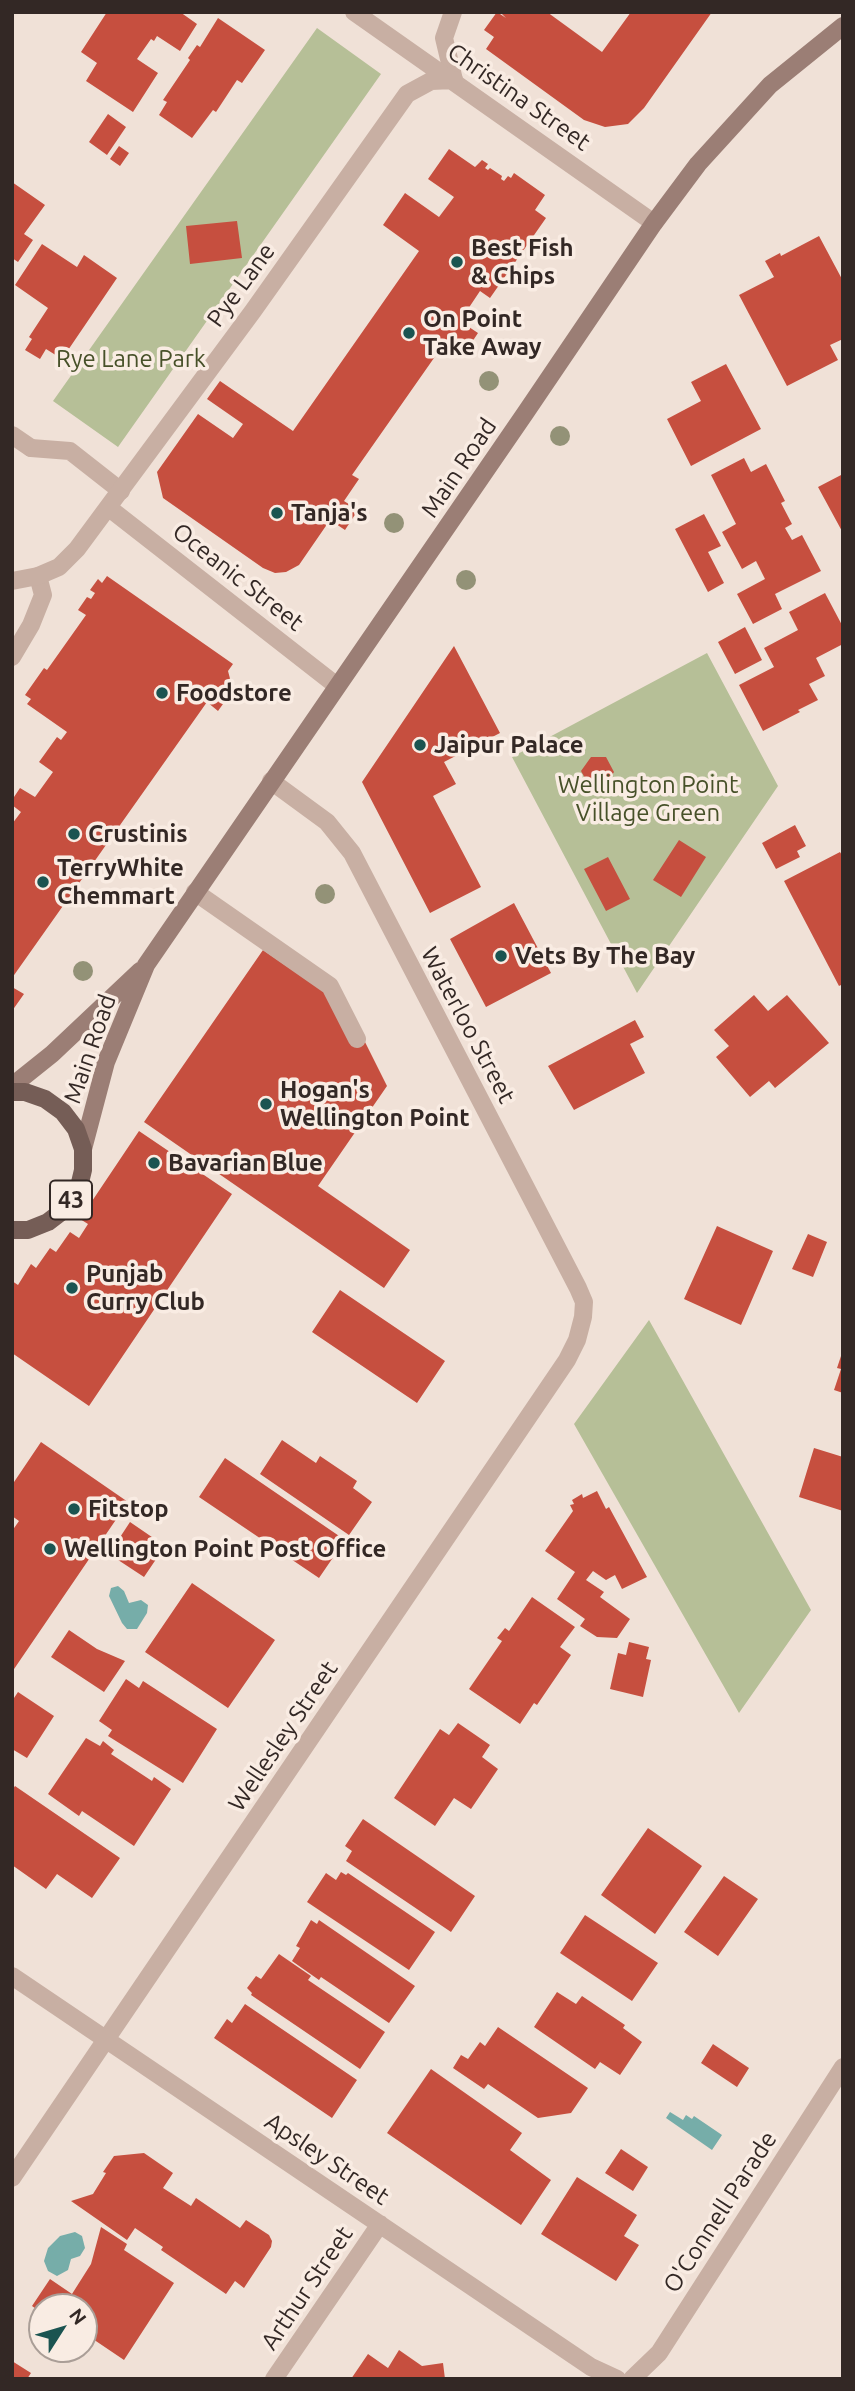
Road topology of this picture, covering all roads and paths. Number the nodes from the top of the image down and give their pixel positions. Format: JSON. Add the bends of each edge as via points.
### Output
{"nodes":[{"id":1,"x":354,"y":12,"type":"edge"},
{"id":2,"x":453,"y":12,"type":"edge"},
{"id":3,"x":843,"y":26,"type":"edge"},
{"id":4,"x":454,"y":80,"type":"junction"},
{"id":5,"x":654,"y":223,"type":"junction"},
{"id":6,"x":12,"y":435,"type":"edge"},
{"id":7,"x":121,"y":491,"type":"junction"},
{"id":8,"x":108,"y":508,"type":"junction"},
{"id":9,"x":38,"y":576,"type":"junction"},
{"id":10,"x":12,"y":581,"type":"edge"},
{"id":11,"x":12,"y":657,"type":"edge"},
{"id":12,"x":337,"y":686,"type":"junction"},
{"id":13,"x":271,"y":781,"type":"junction"},
{"id":14,"x":195,"y":892,"type":"junction"},
{"id":15,"x":146,"y":965,"type":"junction"},
{"id":16,"x":358,"y":1039,"type":"dead end"},
{"id":17,"x":12,"y":1086,"type":"edge"},
{"id":18,"x":12,"y":1092,"type":"edge"},
{"id":19,"x":83,"y":1149,"type":"junction"},
{"id":20,"x":20,"y":1230,"type":"edge"},
{"id":21,"x":12,"y":1241,"type":"edge"},
{"id":22,"x":583,"y":1317,"type":"joint"},
{"id":23,"x":12,"y":1976,"type":"edge"},
{"id":24,"x":106,"y":2040,"type":"junction"},
{"id":25,"x":843,"y":2067,"type":"edge"},
{"id":26,"x":12,"y":2178,"type":"edge"},
{"id":27,"x":380,"y":2224,"type":"junction"},
{"id":28,"x":274,"y":2379,"type":"edge"},
{"id":29,"x":617,"y":2379,"type":"edge"},
{"id":30,"x":632,"y":2379,"type":"edge"}],
"edges":[{"from":1,"to":4,"type":"street","name":"Christina Street"},
{"from":2,"to":4,"type":"street","via":[[444,38]]},
{"from":3,"to":5,"type":"main road","name":"Main Road","number":"43","via":[[770,85],[698,164]]},
{"from":4,"to":5,"type":"street","name":"Christina Street"},
{"from":4,"to":7,"type":"street","name":"Pye Lane","via":[[431,81],[407,94]]},
{"from":5,"to":12,"type":"main road","name":"Main Road","number":"43"},
{"from":6,"to":7,"type":"street","via":[[31,448],[70,451]]},
{"from":7,"to":8,"type":"street","name":"Pye Lane"},
{"from":8,"to":9,"type":"street","name":"Pye Lane","via":[[78,549]]},
{"from":8,"to":12,"type":"street","name":"Oceanic Street"},
{"from":9,"to":10,"type":"street","name":"Pye Lane"},
{"from":9,"to":11,"type":"street","via":[[43,595]]},
{"from":12,"to":13,"type":"main road","name":"Main Road","number":"43"},
{"from":13,"to":14,"type":"main road","name":"Main Road","number":"43"},
{"from":13,"to":22,"type":"street","name":"Waterloo Street","via":[[327,822],[352,853],[578,1288],[584,1302]]},
{"from":14,"to":15,"type":"main road","name":"Main Road","number":"43"},
{"from":14,"to":16,"type":"street","via":[[330,985]]},
{"from":15,"to":17,"type":"main road","name":"Main Road","number":"43"},
{"from":15,"to":19,"type":"main road","name":"Main Road","number":"43","via":[[107,1062]]},
{"from":18,"to":19,"type":"main road","number":"43","via":[[46,1099],[63,1112]]},
{"from":19,"to":20,"type":"main road","number":"43","via":[[78,1191],[65,1209],[48,1222]]},
{"from":20,"to":21,"type":"main road"},
{"from":22,"to":24,"type":"street","name":"Wellesley Street","via":[[568,1360]]},
{"from":23,"to":24,"type":"street","name":"Apsley Street"},
{"from":24,"to":26,"type":"street","name":"Wellesley Street"},
{"from":24,"to":27,"type":"street","name":"Apsley Street"},
{"from":25,"to":30,"type":"street","name":"O'Connell Parade","via":[[659,2353]]},
{"from":27,"to":28,"type":"street","name":"Arthur Street"},
{"from":27,"to":29,"type":"street","name":"Apsley Street","via":[[591,2367]]}]}
